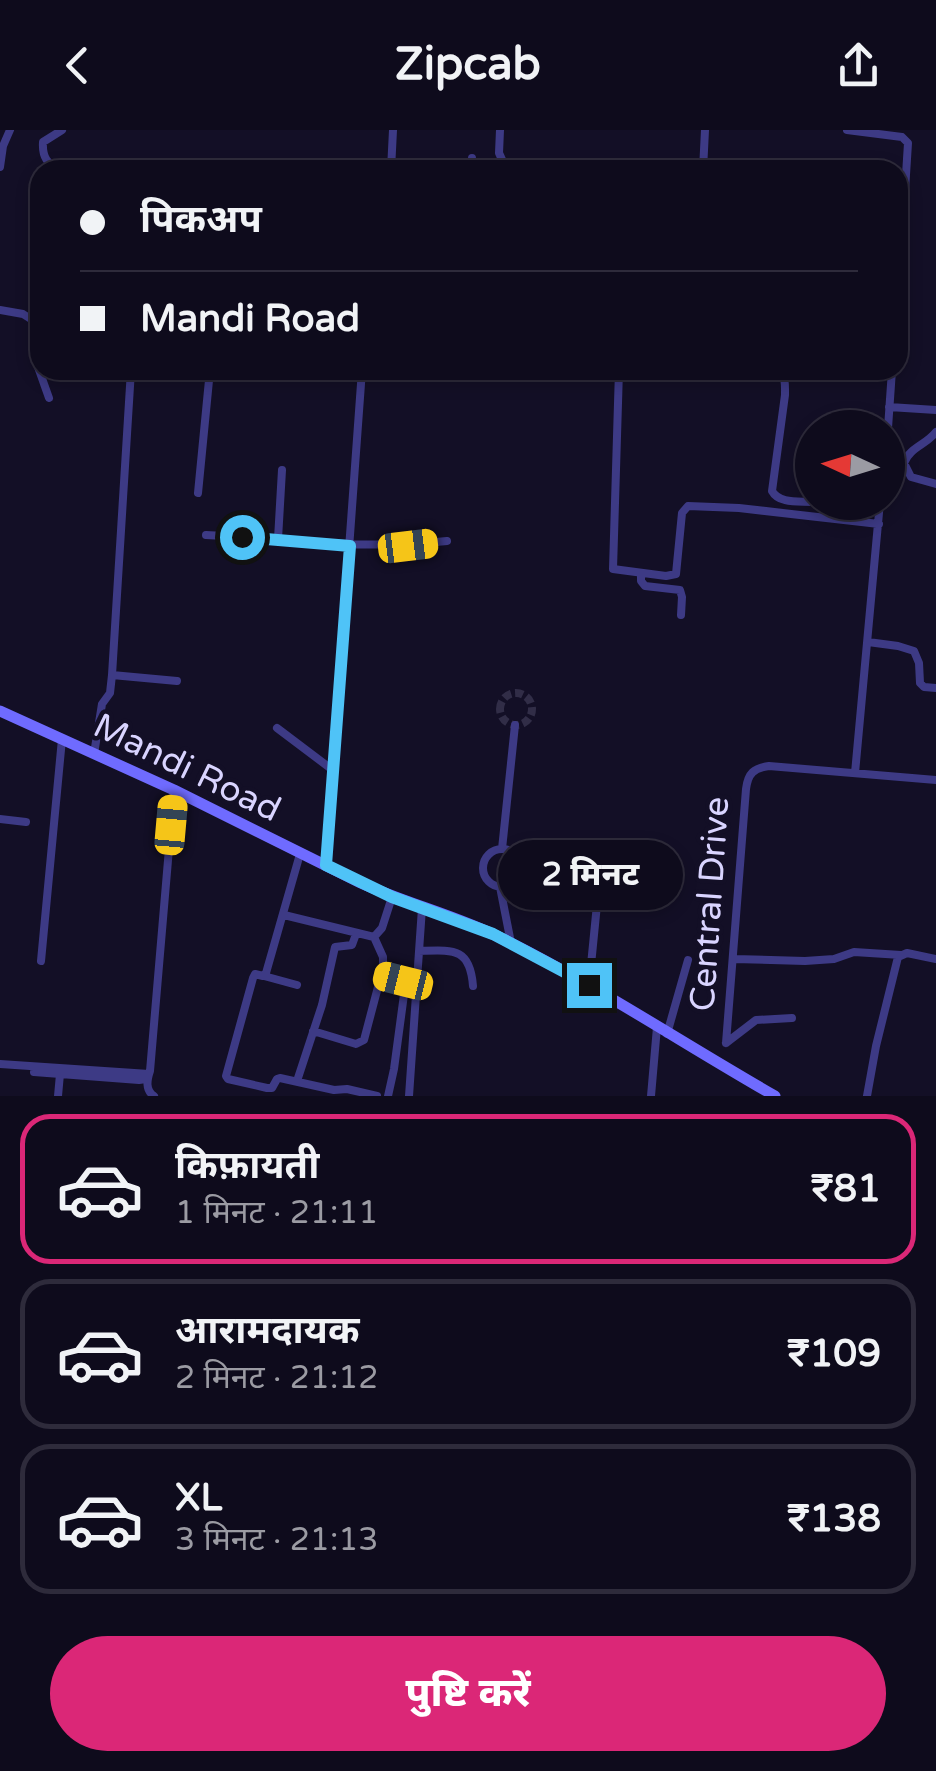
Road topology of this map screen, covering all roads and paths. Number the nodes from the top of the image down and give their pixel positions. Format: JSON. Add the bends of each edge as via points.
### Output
{"nodes":[{"id":1,"x":10,"y":130,"type":"edge"},
{"id":2,"x":62,"y":130,"type":"edge"},
{"id":3,"x":393,"y":130,"type":"edge"},
{"id":4,"x":500,"y":130,"type":"edge"},
{"id":5,"x":704,"y":130,"type":"edge"},
{"id":6,"x":846,"y":130,"type":"edge"},
{"id":7,"x":46,"y":160,"type":"edge"},
{"id":8,"x":392,"y":160,"type":"edge"},
{"id":9,"x":503,"y":160,"type":"edge"},
{"id":10,"x":703,"y":160,"type":"edge"},
{"id":11,"x":908,"y":160,"type":"edge"},
{"id":12,"x":0,"y":167,"type":"edge"},
{"id":13,"x":0,"y":310,"type":"edge"},
{"id":14,"x":30,"y":318,"type":"edge"},
{"id":15,"x":43,"y":380,"type":"edge"},
{"id":16,"x":130,"y":380,"type":"edge"},
{"id":17,"x":209,"y":380,"type":"edge"},
{"id":18,"x":361,"y":380,"type":"edge"},
{"id":19,"x":619,"y":380,"type":"edge"},
{"id":20,"x":784,"y":380,"type":"edge"},
{"id":21,"x":891,"y":380,"type":"edge"},
{"id":22,"x":49,"y":398,"type":"dead end"},
{"id":23,"x":890,"y":407,"type":"junction"},
{"id":24,"x":890,"y":410,"type":"edge"},
{"id":25,"x":936,"y":410,"type":"edge"},
{"id":26,"x":936,"y":432,"type":"edge"},
{"id":27,"x":282,"y":470,"type":"dead end"},
{"id":28,"x":936,"y":484,"type":"edge"},
{"id":29,"x":198,"y":493,"type":"dead end"},
{"id":30,"x":795,"y":501,"type":"edge"},
{"id":31,"x":878,"y":520,"type":"edge"},
{"id":32,"x":878,"y":524,"type":"junction"},
{"id":33,"x":206,"y":535,"type":"dead end"},
{"id":34,"x":278,"y":539,"type":"junction"},
{"id":35,"x":448,"y":541,"type":"dead end"},
{"id":36,"x":350,"y":546,"type":"junction"},
{"id":37,"x":641,"y":573,"type":"junction"},
{"id":38,"x":680,"y":615,"type":"dead end"},
{"id":39,"x":868,"y":642,"type":"junction"},
{"id":40,"x":112,"y":674,"type":"junction"},
{"id":41,"x":177,"y":681,"type":"dead end"},
{"id":42,"x":936,"y":688,"type":"edge"},
{"id":43,"x":0,"y":712,"type":"edge"},
{"id":44,"x":515,"y":725,"type":"dead end"},
{"id":45,"x":277,"y":728,"type":"dead end"},
{"id":46,"x":62,"y":739,"type":"junction"},
{"id":47,"x":94,"y":754,"type":"junction"},
{"id":48,"x":334,"y":772,"type":"junction"},
{"id":49,"x":855,"y":773,"type":"junction"},
{"id":50,"x":936,"y":780,"type":"edge"},
{"id":51,"x":174,"y":790,"type":"junction"},
{"id":52,"x":0,"y":819,"type":"edge"},
{"id":53,"x":26,"y":822,"type":"dead end"},
{"id":54,"x":502,"y":848,"type":"junction"},
{"id":55,"x":300,"y":854,"type":"junction"},
{"id":56,"x":602,"y":854,"type":"dead end"},
{"id":57,"x":326,"y":865,"type":"junction"},
{"id":58,"x":500,"y":887,"type":"junction"},
{"id":59,"x":392,"y":897,"type":"junction"},
{"id":60,"x":422,"y":908,"type":"junction"},
{"id":61,"x":284,"y":915,"type":"junction"},
{"id":62,"x":356,"y":934,"type":"junction"},
{"id":63,"x":374,"y":937,"type":"junction"},
{"id":64,"x":511,"y":942,"type":"junction"},
{"id":65,"x":419,"y":951,"type":"junction"},
{"id":66,"x":901,"y":955,"type":"junction"},
{"id":67,"x":734,"y":959,"type":"junction"},
{"id":68,"x":936,"y":959,"type":"edge"},
{"id":69,"x":688,"y":960,"type":"dead end"},
{"id":70,"x":41,"y":961,"type":"dead end"},
{"id":71,"x":264,"y":976,"type":"junction"},
{"id":72,"x":381,"y":976,"type":"junction"},
{"id":73,"x":589,"y":985,"type":"junction"},
{"id":74,"x":297,"y":986,"type":"dead end"},
{"id":75,"x":473,"y":986,"type":"dead end"},
{"id":76,"x":792,"y":1018,"type":"dead end"},
{"id":77,"x":662,"y":1030,"type":"junction"},
{"id":78,"x":313,"y":1031,"type":"junction"},
{"id":79,"x":0,"y":1064,"type":"edge"},
{"id":80,"x":34,"y":1072,"type":"dead end"},
{"id":81,"x":60,"y":1074,"type":"junction"},
{"id":82,"x":148,"y":1076,"type":"junction"},
{"id":83,"x":297,"y":1081,"type":"junction"},
{"id":84,"x":750,"y":1089,"type":"edge"},
{"id":85,"x":58,"y":1096,"type":"edge"},
{"id":86,"x":154,"y":1096,"type":"edge"},
{"id":87,"x":377,"y":1096,"type":"edge"},
{"id":88,"x":388,"y":1096,"type":"edge"},
{"id":89,"x":408,"y":1096,"type":"edge"},
{"id":90,"x":651,"y":1096,"type":"edge"},
{"id":91,"x":775,"y":1096,"type":"edge"},
{"id":92,"x":867,"y":1096,"type":"edge"}],
"edges":[{"from":1,"to":12,"type":"street"},
{"from":2,"to":7,"type":"street","via":[[43,142]]},
{"from":3,"to":8,"type":"street"},
{"from":4,"to":9,"type":"street"},
{"from":5,"to":10,"type":"street"},
{"from":6,"to":11,"type":"street","via":[[902,136]]},
{"from":13,"to":14,"type":"street"},
{"from":15,"to":22,"type":"street"},
{"from":16,"to":40,"type":"street"},
{"from":17,"to":29,"type":"street"},
{"from":18,"to":36,"type":"street"},
{"from":19,"to":37,"type":"street","via":[[612,567]]},
{"from":20,"to":30,"type":"street","via":[[772,491]]},
{"from":21,"to":23,"type":"street"},
{"from":23,"to":24,"type":"street"},
{"from":23,"to":25,"type":"street"},
{"from":26,"to":28,"type":"street","via":[[904,463],[910,478]]},
{"from":27,"to":34,"type":"street"},
{"from":31,"to":32,"type":"street"},
{"from":32,"to":37,"type":"street","via":[[688,506],[676,574]]},
{"from":32,"to":39,"type":"street"},
{"from":33,"to":34,"type":"street"},
{"from":34,"to":36,"type":"street"},
{"from":35,"to":36,"type":"street"},
{"from":36,"to":48,"type":"street"},
{"from":37,"to":38,"type":"street","via":[[644,586],[680,590]]},
{"from":39,"to":42,"type":"street","via":[[914,652],[920,683]]},
{"from":39,"to":49,"type":"street"},
{"from":40,"to":41,"type":"street"},
{"from":40,"to":47,"type":"street"},
{"from":43,"to":46,"type":"street","name":"Mandi Road"},
{"from":44,"to":54,"type":"street"},
{"from":45,"to":48,"type":"street"},
{"from":46,"to":47,"type":"street","name":"Mandi Road"},
{"from":46,"to":70,"type":"street"},
{"from":47,"to":51,"type":"street","name":"Mandi Road"},
{"from":48,"to":57,"type":"street"},
{"from":49,"to":50,"type":"street"},
{"from":49,"to":67,"type":"street","name":"Central Drive","via":[[753,770],[746,788]]},
{"from":51,"to":55,"type":"street","name":"Mandi Road"},
{"from":51,"to":82,"type":"street"},
{"from":52,"to":53,"type":"street"},
{"from":54,"to":58,"type":"street","via":[[483,867]]},
{"from":54,"to":58,"type":"street","via":[[514,852],[521,869],[512,884]]},
{"from":55,"to":57,"type":"street","name":"Mandi Road"},
{"from":55,"to":61,"type":"street"},
{"from":56,"to":73,"type":"street"},
{"from":57,"to":59,"type":"street","name":"Mandi Road"},
{"from":58,"to":64,"type":"street"},
{"from":59,"to":60,"type":"street","name":"Mandi Road"},
{"from":59,"to":63,"type":"street"},
{"from":60,"to":64,"type":"street","name":"Mandi Road"},
{"from":60,"to":65,"type":"street"},
{"from":61,"to":62,"type":"street"},
{"from":61,"to":71,"type":"street"},
{"from":62,"to":63,"type":"street"},
{"from":62,"to":78,"type":"street","via":[[352,944],[334,947]]},
{"from":63,"to":72,"type":"street","via":[[384,956]]},
{"from":64,"to":73,"type":"street","name":"Mandi Road"},
{"from":65,"to":75,"type":"street","via":[[458,952],[470,966]]},
{"from":65,"to":89,"type":"street"},
{"from":66,"to":67,"type":"street"},
{"from":66,"to":68,"type":"street"},
{"from":66,"to":92,"type":"street"},
{"from":67,"to":76,"type":"street","name":"Central Drive","via":[[726,1043],[756,1020]]},
{"from":69,"to":77,"type":"street"},
{"from":71,"to":74,"type":"street"},
{"from":71,"to":83,"type":"street","via":[[253,978],[226,1076],[267,1088],[278,1078]]},
{"from":72,"to":78,"type":"street","via":[[362,1042]]},
{"from":72,"to":88,"type":"street","via":[[405,987]]},
{"from":73,"to":77,"type":"street","name":"Mandi Road"},
{"from":77,"to":84,"type":"street","name":"Mandi Road"},
{"from":77,"to":90,"type":"street"},
{"from":78,"to":83,"type":"street"},
{"from":79,"to":82,"type":"street"},
{"from":80,"to":81,"type":"street"},
{"from":81,"to":82,"type":"street"},
{"from":81,"to":85,"type":"street"},
{"from":82,"to":86,"type":"street"},
{"from":83,"to":87,"type":"street"},
{"from":84,"to":91,"type":"street","name":"Mandi Road"}]}
